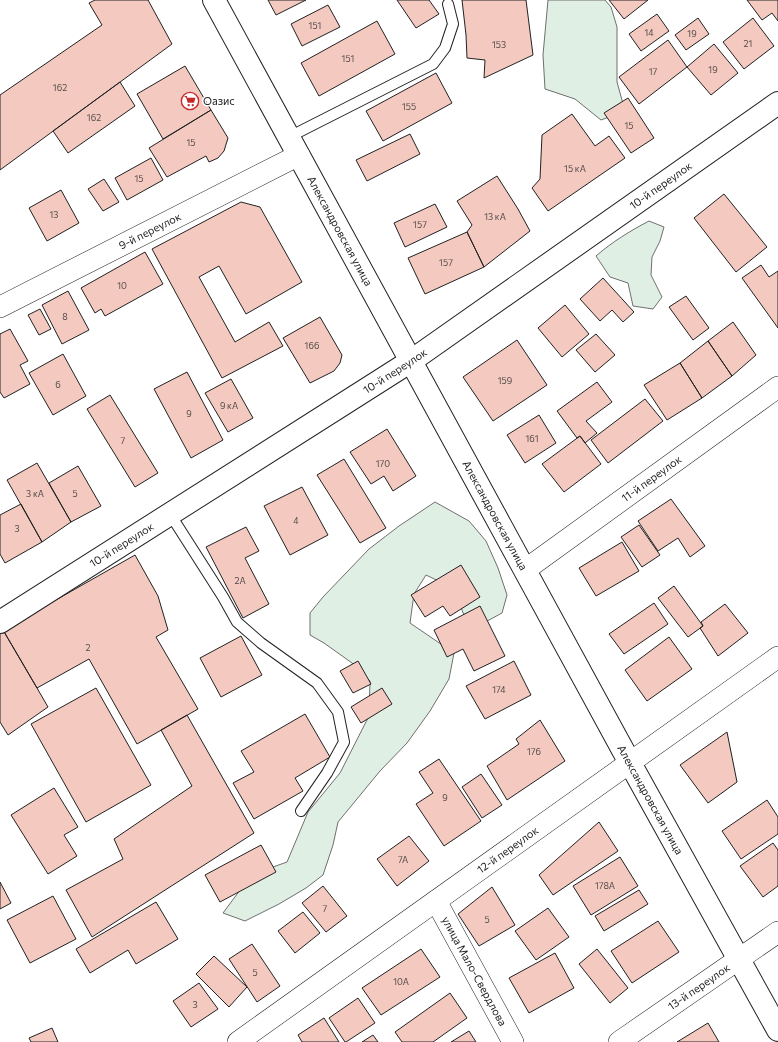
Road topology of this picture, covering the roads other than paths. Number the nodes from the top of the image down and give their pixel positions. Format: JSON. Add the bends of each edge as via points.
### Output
{"nodes":[{"id":1,"x":214,"y":0,"type":"edge"},
{"id":2,"x":448,"y":4,"type":"dead end"},
{"id":3,"x":778,"y":103,"type":"edge"},
{"id":4,"x":294,"y":146,"type":"junction"},
{"id":5,"x":0,"y":307,"type":"edge"},
{"id":6,"x":411,"y":361,"type":"junction"},
{"id":7,"x":778,"y":387,"type":"edge"},
{"id":8,"x":170,"y":514,"type":"junction"},
{"id":9,"x":525,"y":570,"type":"junction"},
{"id":10,"x":0,"y":622,"type":"edge"},
{"id":11,"x":778,"y":658,"type":"edge"},
{"id":12,"x":630,"y":763,"type":"junction"},
{"id":13,"x":301,"y":811,"type":"dead end"},
{"id":14,"x":436,"y":901,"type":"junction"},
{"id":15,"x":778,"y":932,"type":"edge"},
{"id":16,"x":739,"y":959,"type":"junction"},
{"id":17,"x":778,"y":1030,"type":"edge"},
{"id":18,"x":238,"y":1042,"type":"edge"},
{"id":19,"x":513,"y":1042,"type":"edge"},
{"id":20,"x":620,"y":1042,"type":"edge"}],
"edges":[{"from":1,"to":4,"type":"main road","name":"Александровская улица"},
{"from":2,"to":4,"type":"lane","via":[[453,24],[445,48],[433,64]]},
{"from":3,"to":6,"type":"main road","name":"10-й переулок"},
{"from":4,"to":5,"type":"street","name":"9-й переулок"},
{"from":4,"to":6,"type":"main road","name":"Александровская улица"},
{"from":6,"to":8,"type":"main road","name":"10-й переулок"},
{"from":6,"to":9,"type":"main road","name":"Александровская улица"},
{"from":7,"to":9,"type":"street","name":"11-й переулок"},
{"from":8,"to":10,"type":"main road","name":"10-й переулок"},
{"from":8,"to":13,"type":"lane","via":[[237,622],[261,643],[317,683],[338,712],[344,742]]},
{"from":9,"to":12,"type":"main road","name":"Александровская улица"},
{"from":11,"to":12,"type":"street","name":"12-й переулок"},
{"from":12,"to":14,"type":"street","name":"12-й переулок"},
{"from":12,"to":16,"type":"main road","name":"Александровская улица"},
{"from":14,"to":18,"type":"street","name":"12-й переулок"},
{"from":14,"to":19,"type":"street","name":"улица Мало-Свердлова"},
{"from":15,"to":16,"type":"street","name":"13-й переулок"},
{"from":16,"to":17,"type":"main road","name":"Александровская улица"},
{"from":16,"to":20,"type":"street","name":"13-й переулок"}]}
